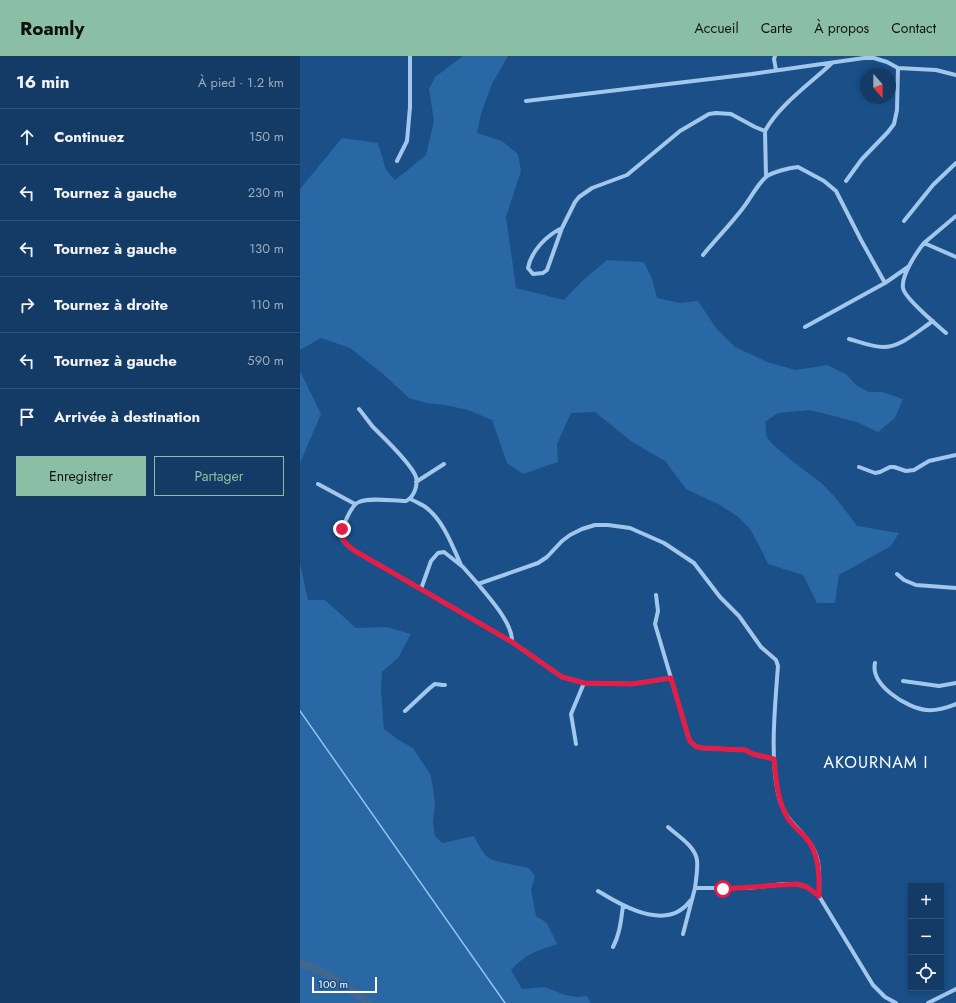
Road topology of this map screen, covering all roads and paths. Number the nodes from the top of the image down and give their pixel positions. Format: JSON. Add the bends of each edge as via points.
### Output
{"nodes":[{"id":1,"x":410,"y":56,"type":"edge"},
{"id":2,"x":775,"y":56,"type":"edge"},
{"id":3,"x":847,"y":58,"type":"edge"},
{"id":4,"x":832,"y":62,"type":"junction"},
{"id":5,"x":898,"y":68,"type":"junction"},
{"id":6,"x":776,"y":70,"type":"junction"},
{"id":7,"x":956,"y":75,"type":"edge"},
{"id":8,"x":526,"y":101,"type":"dead end"},
{"id":9,"x":765,"y":131,"type":"junction"},
{"id":10,"x":397,"y":161,"type":"dead end"},
{"id":11,"x":956,"y":163,"type":"edge"},
{"id":12,"x":766,"y":176,"type":"junction"},
{"id":13,"x":846,"y":181,"type":"dead end"},
{"id":14,"x":956,"y":216,"type":"edge"},
{"id":15,"x":904,"y":221,"type":"dead end"},
{"id":16,"x":562,"y":228,"type":"junction"},
{"id":17,"x":924,"y":243,"type":"junction"},
{"id":18,"x":703,"y":256,"type":"dead end"},
{"id":19,"x":956,"y":257,"type":"edge"},
{"id":20,"x":908,"y":267,"type":"junction"},
{"id":21,"x":885,"y":283,"type":"junction"},
{"id":22,"x":933,"y":321,"type":"junction"},
{"id":23,"x":804,"y":327,"type":"dead end"},
{"id":24,"x":946,"y":333,"type":"dead end"},
{"id":25,"x":849,"y":339,"type":"dead end"},
{"id":26,"x":359,"y":409,"type":"dead end"},
{"id":27,"x":956,"y":455,"type":"edge"},
{"id":28,"x":444,"y":464,"type":"dead end"},
{"id":29,"x":859,"y":467,"type":"dead end"},
{"id":30,"x":416,"y":482,"type":"junction"},
{"id":31,"x":318,"y":484,"type":"dead end"},
{"id":32,"x":410,"y":499,"type":"junction"},
{"id":33,"x":355,"y":504,"type":"junction"},
{"id":34,"x":463,"y":567,"type":"junction"},
{"id":35,"x":897,"y":574,"type":"dead end"},
{"id":36,"x":478,"y":584,"type":"junction"},
{"id":37,"x":956,"y":588,"type":"edge"},
{"id":38,"x":421,"y":589,"type":"junction"},
{"id":39,"x":656,"y":595,"type":"dead end"},
{"id":40,"x":512,"y":642,"type":"junction"},
{"id":41,"x":875,"y":663,"type":"dead end"},
{"id":42,"x":671,"y":678,"type":"junction"},
{"id":43,"x":903,"y":681,"type":"dead end"},
{"id":44,"x":584,"y":683,"type":"junction"},
{"id":45,"x":956,"y":683,"type":"edge"},
{"id":46,"x":444,"y":686,"type":"dead end"},
{"id":47,"x":956,"y":704,"type":"edge"},
{"id":48,"x":405,"y":711,"type":"dead end"},
{"id":49,"x":576,"y":744,"type":"dead end"},
{"id":50,"x":774,"y":759,"type":"junction"},
{"id":51,"x":668,"y":827,"type":"dead end"},
{"id":52,"x":695,"y":888,"type":"junction"},
{"id":53,"x":598,"y":891,"type":"dead end"},
{"id":54,"x":819,"y":896,"type":"junction"},
{"id":55,"x":691,"y":900,"type":"junction"},
{"id":56,"x":623,"y":906,"type":"junction"},
{"id":57,"x":683,"y":934,"type":"dead end"},
{"id":58,"x":613,"y":947,"type":"dead end"},
{"id":59,"x":956,"y":988,"type":"edge"},
{"id":60,"x":896,"y":1003,"type":"edge"},
{"id":61,"x":928,"y":1003,"type":"edge"}],
"edges":[{"from":1,"to":10,"type":"street","via":[[407,141]]},
{"from":2,"to":6,"type":"street"},
{"from":3,"to":4,"type":"street"},
{"from":3,"to":5,"type":"street","via":[[874,58]]},
{"from":4,"to":6,"type":"street"},
{"from":4,"to":9,"type":"street","via":[[775,116]]},
{"from":5,"to":7,"type":"street","via":[[936,70]]},
{"from":5,"to":13,"type":"street","via":[[894,124]]},
{"from":6,"to":8,"type":"street"},
{"from":9,"to":12,"type":"street"},
{"from":9,"to":16,"type":"street","via":[[732,114],[709,114],[680,131],[627,175],[592,188],[579,197]]},
{"from":11,"to":15,"type":"street","via":[[933,185]]},
{"from":12,"to":18,"type":"street"},
{"from":12,"to":21,"type":"street","via":[[798,166],[836,191]]},
{"from":14,"to":17,"type":"street"},
{"from":16,"to":16,"type":"street","via":[[547,270],[533,274],[528,268],[531,259],[547,237]]},
{"from":17,"to":19,"type":"street"},
{"from":17,"to":20,"type":"street"},
{"from":20,"to":21,"type":"street"},
{"from":20,"to":22,"type":"street","via":[[902,286],[904,291]]},
{"from":21,"to":23,"type":"street"},
{"from":22,"to":24,"type":"street"},
{"from":22,"to":25,"type":"street","via":[[894,345],[867,345]]},
{"from":26,"to":30,"type":"street","via":[[399,454],[413,472]]},
{"from":27,"to":29,"type":"street","via":[[929,461],[914,470],[906,471],[890,467],[874,472]]},
{"from":28,"to":30,"type":"street"},
{"from":30,"to":32,"type":"street","via":[[414,495]]},
{"from":31,"to":33,"type":"street"},
{"from":32,"to":33,"type":"street","via":[[362,501]]},
{"from":32,"to":34,"type":"street","via":[[425,507],[434,516]]},
{"from":33,"to":38,"type":"street","via":[[342,529],[345,544]]},
{"from":34,"to":36,"type":"street"},
{"from":34,"to":38,"type":"street","via":[[444,552],[438,553],[431,561]]},
{"from":35,"to":37,"type":"street","via":[[916,585]]},
{"from":36,"to":40,"type":"street","via":[[500,612],[510,631]]},
{"from":36,"to":50,"type":"street","via":[[538,563],[570,535],[595,525],[630,528],[664,543],[694,563],[716,593],[740,616],[761,647],[776,660],[778,666]]},
{"from":38,"to":40,"type":"street"},
{"from":39,"to":42,"type":"street","via":[[658,611],[655,624]]},
{"from":40,"to":44,"type":"street","via":[[562,677]]},
{"from":41,"to":47,"type":"street","via":[[876,674],[881,683],[894,697],[909,705],[925,710],[937,710]]},
{"from":42,"to":44,"type":"street","via":[[632,684]]},
{"from":42,"to":50,"type":"street","via":[[688,736],[695,746],[745,750]]},
{"from":43,"to":45,"type":"street","via":[[939,686]]},
{"from":44,"to":49,"type":"street","via":[[571,714]]},
{"from":46,"to":48,"type":"street","via":[[434,684]]},
{"from":50,"to":54,"type":"street","via":[[783,810],[814,848],[819,875]]},
{"from":51,"to":52,"type":"street","via":[[695,855]]},
{"from":52,"to":54,"type":"street","via":[[748,888],[797,884],[807,887]]},
{"from":52,"to":55,"type":"street"},
{"from":53,"to":56,"type":"street"},
{"from":54,"to":60,"type":"street","via":[[873,986]]},
{"from":55,"to":56,"type":"street","via":[[680,910],[660,916]]},
{"from":55,"to":57,"type":"street"},
{"from":56,"to":58,"type":"street"},
{"from":59,"to":61,"type":"street"}]}
